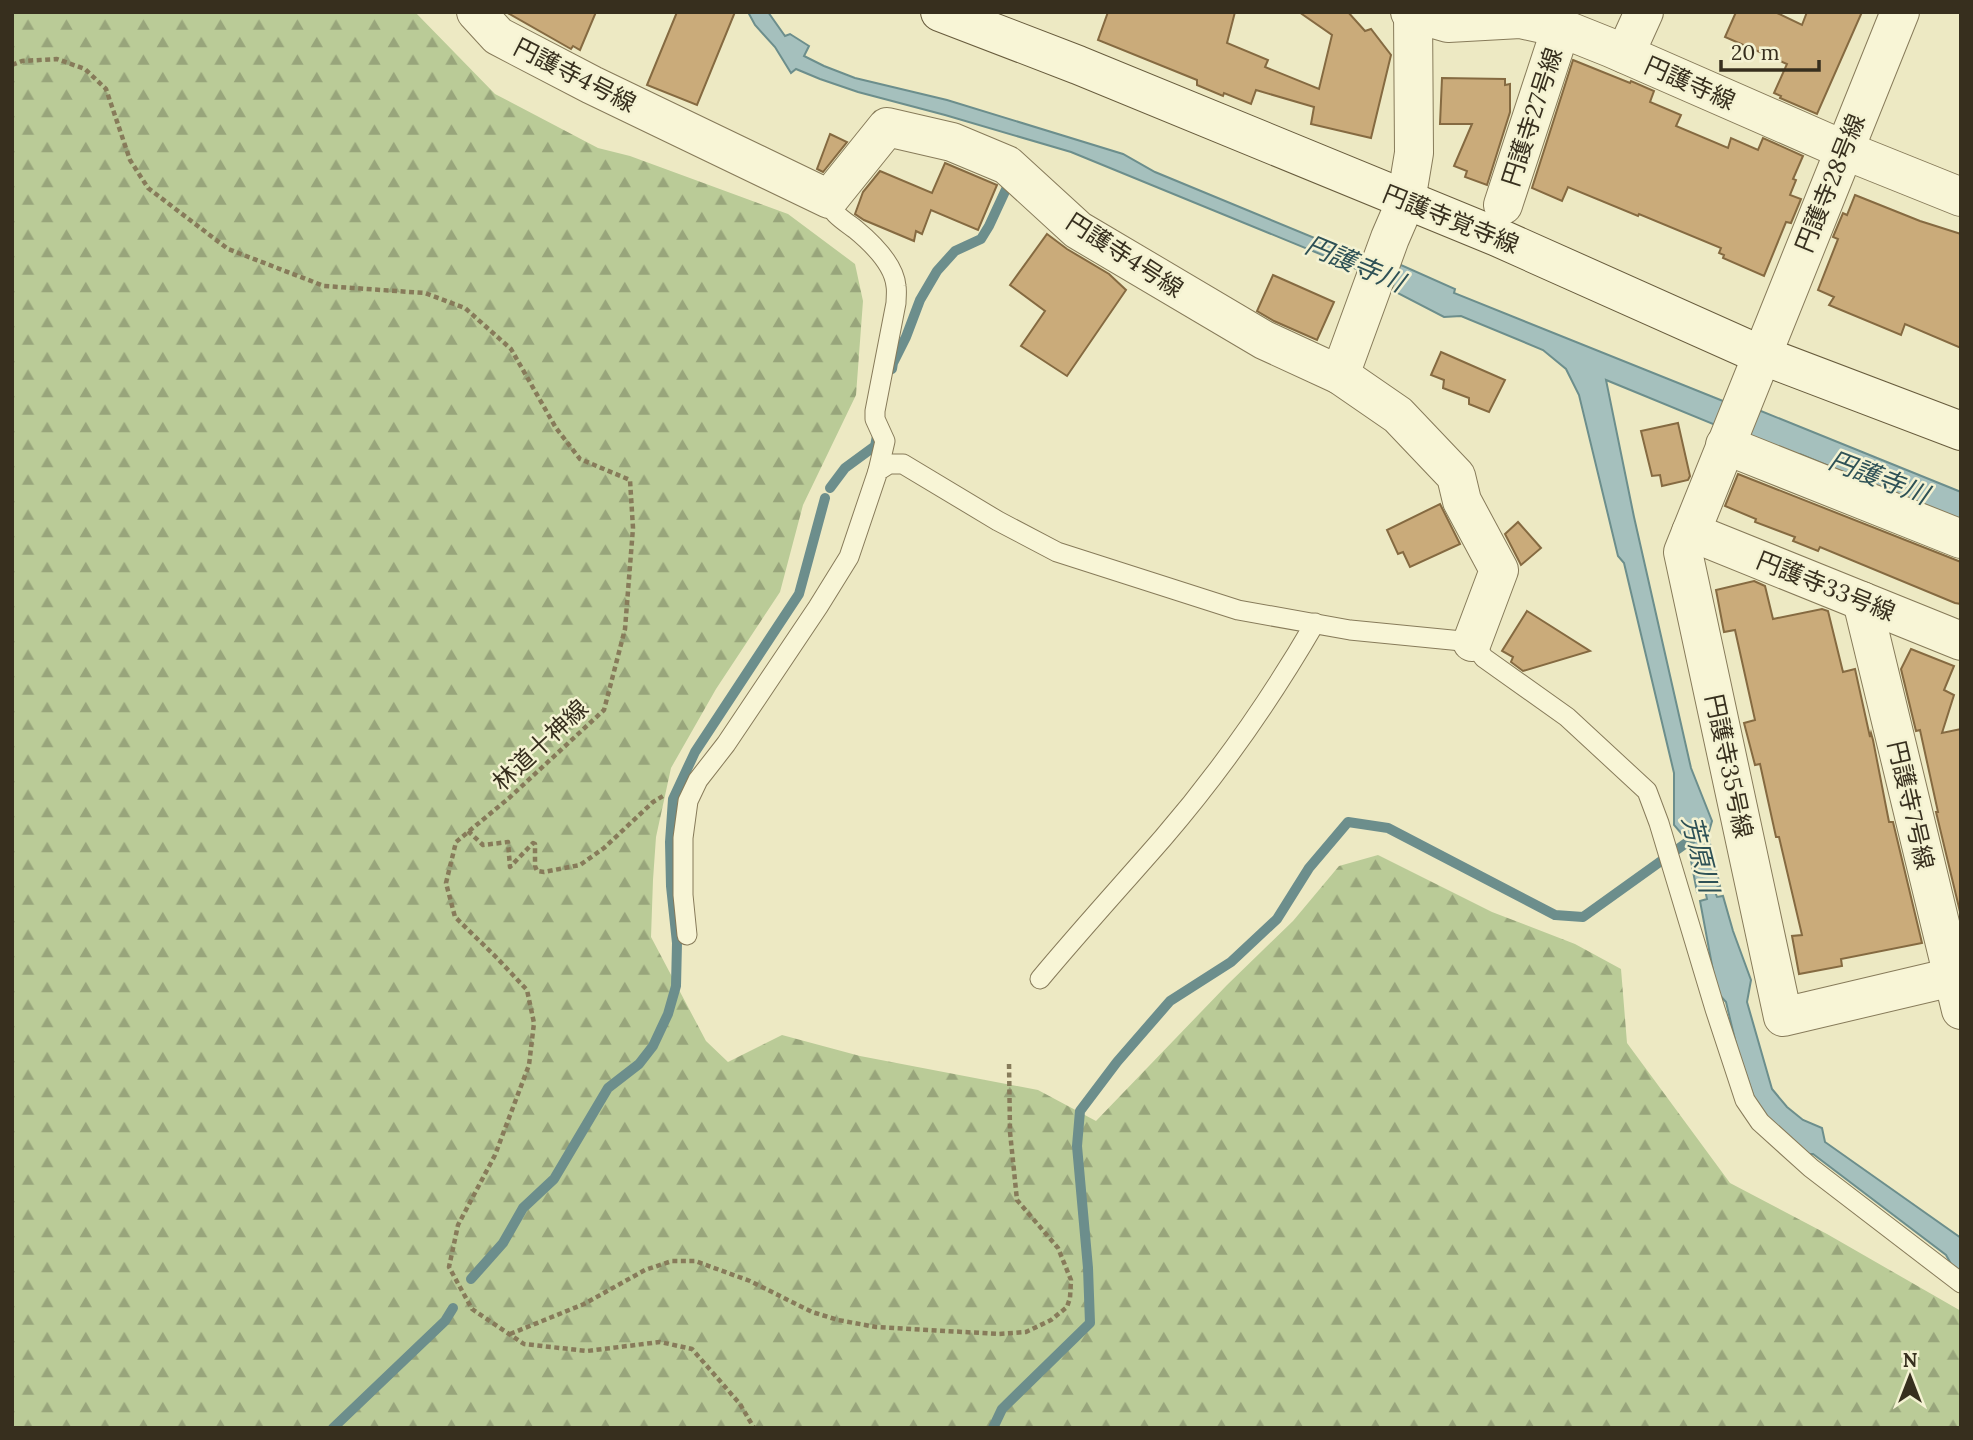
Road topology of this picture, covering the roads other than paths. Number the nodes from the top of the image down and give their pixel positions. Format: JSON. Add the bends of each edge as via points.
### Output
{"nodes":[{"id":1,"x":476,"y":12,"type":"edge"},
{"id":2,"x":940,"y":12,"type":"edge"},
{"id":3,"x":1644,"y":12,"type":"edge"},
{"id":4,"x":1900,"y":12,"type":"edge"},
{"id":5,"x":1412,"y":13,"type":"edge"},
{"id":6,"x":1561,"y":29,"type":"junction"},
{"id":7,"x":1625,"y":54,"type":"junction"},
{"id":8,"x":1844,"y":150,"type":"junction"},
{"id":9,"x":1961,"y":197,"type":"edge"},
{"id":10,"x":826,"y":198,"type":"junction"},
{"id":11,"x":1406,"y":201,"type":"junction"},
{"id":12,"x":1503,"y":205,"type":"dead end"},
{"id":13,"x":1756,"y":367,"type":"junction"},
{"id":14,"x":1340,"y":375,"type":"junction"},
{"id":15,"x":1961,"y":431,"type":"edge"},
{"id":16,"x":1725,"y":445,"type":"junction"},
{"id":17,"x":878,"y":471,"type":"junction"},
{"id":18,"x":1691,"y":532,"type":"junction"},
{"id":19,"x":1961,"y":539,"type":"edge"},
{"id":20,"x":1863,"y":601,"type":"junction"},
{"id":21,"x":1315,"y":623,"type":"junction"},
{"id":22,"x":1961,"y":640,"type":"edge"},
{"id":23,"x":1472,"y":642,"type":"junction"},
{"id":24,"x":687,"y":935,"type":"dead end"},
{"id":25,"x":1040,"y":979,"type":"dead end"},
{"id":26,"x":1958,"y":987,"type":"edge"},
{"id":27,"x":1961,"y":1283,"type":"edge"}],
"edges":[{"from":1,"to":10,"type":"street","name":"円護寺4号線","via":[[498,36]]},
{"from":2,"to":11,"type":"street","name":"円護寺覚寺線"},
{"from":3,"to":7,"type":"street"},
{"from":4,"to":8,"type":"street","name":"円護寺28号線"},
{"from":5,"to":6,"type":"street","name":"円護寺線","via":[[1448,23],[1520,19]]},
{"from":5,"to":11,"type":"street","via":[[1414,153]]},
{"from":6,"to":7,"type":"street","name":"円護寺線"},
{"from":6,"to":12,"type":"street","name":"円護寺27号線"},
{"from":7,"to":8,"type":"street","name":"円護寺線"},
{"from":8,"to":9,"type":"street","name":"円護寺線"},
{"from":8,"to":13,"type":"street","name":"円護寺28号線"},
{"from":10,"to":14,"type":"street","name":"円護寺4号線","via":[[830,200],[887,128],[952,142],[1007,165],[1078,230],[1264,340]]},
{"from":10,"to":17,"type":"lane","via":[[829,207],[867,239],[890,267],[896,285],[875,411],[885,441]]},
{"from":11,"to":13,"type":"street","name":"円護寺覚寺線","via":[[1497,237]]},
{"from":11,"to":14,"type":"street"},
{"from":13,"to":15,"type":"street","name":"円護寺覚寺線"},
{"from":13,"to":16,"type":"street","name":"円護寺35号線"},
{"from":14,"to":23,"type":"street","via":[[1398,415],[1456,477],[1462,501],[1499,570]]},
{"from":16,"to":18,"type":"street","name":"円護寺35号線"},
{"from":16,"to":19,"type":"street"},
{"from":17,"to":21,"type":"lane","via":[[889,464],[903,464],[1057,552],[1238,610]]},
{"from":17,"to":24,"type":"lane","via":[[849,557],[688,801],[683,838]]},
{"from":18,"to":20,"type":"street","name":"円護寺33号線"},
{"from":18,"to":26,"type":"street","name":"円護寺35号線","via":[[1683,552],[1783,1017]]},
{"from":20,"to":22,"type":"street","name":"円護寺33号線"},
{"from":20,"to":26,"type":"street","name":"円護寺7号線"},
{"from":21,"to":23,"type":"lane"},
{"from":21,"to":25,"type":"lane","via":[[1230,752]]},
{"from":23,"to":27,"type":"lane","via":[[1484,658],[1567,717],[1647,791],[1745,1100],[1760,1122],[1811,1168]]}]}
